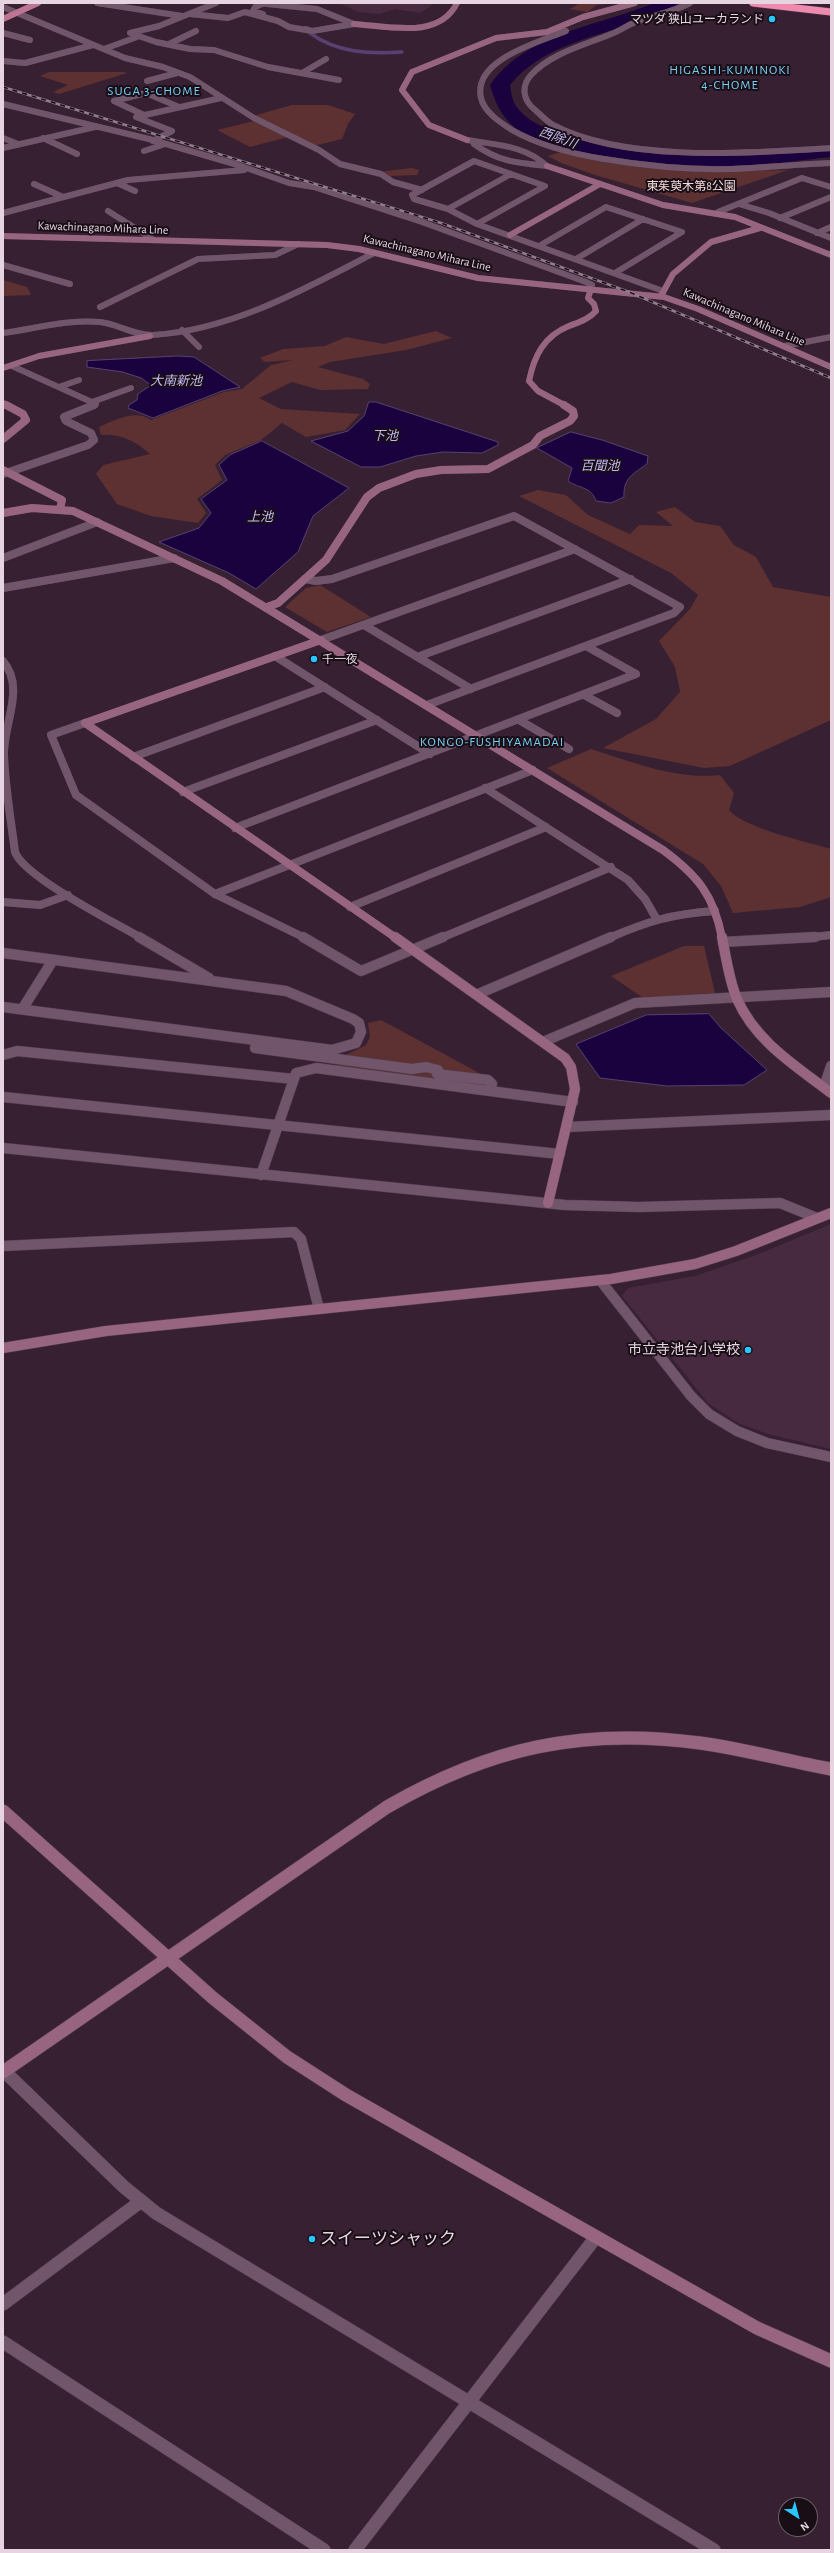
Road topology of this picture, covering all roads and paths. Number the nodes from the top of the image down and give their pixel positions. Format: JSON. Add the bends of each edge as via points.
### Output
{"nodes":[{"id":1,"x":38,"y":3,"type":"edge"},
{"id":2,"x":97,"y":3,"type":"edge"},
{"id":3,"x":216,"y":3,"type":"edge"},
{"id":4,"x":252,"y":3,"type":"edge"},
{"id":5,"x":457,"y":3,"type":"edge"},
{"id":6,"x":635,"y":3,"type":"edge"},
{"id":7,"x":690,"y":3,"type":"edge"},
{"id":8,"x":753,"y":3,"type":"edge"},
{"id":9,"x":788,"y":3,"type":"edge"},
{"id":10,"x":260,"y":4,"type":"edge"},
{"id":11,"x":781,"y":6,"type":"junction"},
{"id":12,"x":3,"y":7,"type":"edge"},
{"id":13,"x":245,"y":12,"type":"junction"},
{"id":14,"x":831,"y":12,"type":"edge"},
{"id":15,"x":15,"y":13,"type":"junction"},
{"id":16,"x":184,"y":15,"type":"junction"},
{"id":17,"x":3,"y":19,"type":"edge"},
{"id":18,"x":354,"y":24,"type":"junction"},
{"id":19,"x":556,"y":29,"type":"junction"},
{"id":20,"x":196,"y":31,"type":"dead end"},
{"id":21,"x":312,"y":31,"type":"junction"},
{"id":22,"x":3,"y":32,"type":"edge"},
{"id":23,"x":190,"y":35,"type":"junction"},
{"id":24,"x":200,"y":36,"type":"dead end"},
{"id":25,"x":136,"y":37,"type":"junction"},
{"id":26,"x":30,"y":40,"type":"dead end"},
{"id":27,"x":169,"y":44,"type":"junction"},
{"id":28,"x":93,"y":45,"type":"junction"},
{"id":29,"x":104,"y":50,"type":"junction"},
{"id":30,"x":326,"y":60,"type":"dead end"},
{"id":31,"x":3,"y":61,"type":"edge"},
{"id":32,"x":177,"y":73,"type":"junction"},
{"id":33,"x":302,"y":73,"type":"junction"},
{"id":34,"x":338,"y":80,"type":"dead end"},
{"id":35,"x":147,"y":82,"type":"dead end"},
{"id":36,"x":221,"y":98,"type":"junction"},
{"id":37,"x":5,"y":105,"type":"edge"},
{"id":38,"x":179,"y":107,"type":"junction"},
{"id":39,"x":144,"y":115,"type":"junction"},
{"id":40,"x":97,"y":126,"type":"junction"},
{"id":41,"x":3,"y":138,"type":"edge"},
{"id":42,"x":43,"y":138,"type":"junction"},
{"id":43,"x":467,"y":140,"type":"junction"},
{"id":44,"x":153,"y":141,"type":"junction"},
{"id":45,"x":18,"y":144,"type":"junction"},
{"id":46,"x":166,"y":144,"type":"junction"},
{"id":47,"x":3,"y":148,"type":"edge"},
{"id":48,"x":831,"y":148,"type":"edge"},
{"id":49,"x":144,"y":151,"type":"dead end"},
{"id":50,"x":77,"y":154,"type":"dead end"},
{"id":51,"x":831,"y":163,"type":"edge"},
{"id":52,"x":547,"y":166,"type":"junction"},
{"id":53,"x":248,"y":170,"type":"junction"},
{"id":54,"x":510,"y":174,"type":"junction"},
{"id":55,"x":117,"y":183,"type":"junction"},
{"id":56,"x":34,"y":184,"type":"dead end"},
{"id":57,"x":600,"y":184,"type":"junction"},
{"id":58,"x":831,"y":187,"type":"edge"},
{"id":59,"x":422,"y":190,"type":"junction"},
{"id":60,"x":135,"y":191,"type":"dead end"},
{"id":61,"x":63,"y":197,"type":"junction"},
{"id":62,"x":831,"y":197,"type":"edge"},
{"id":63,"x":739,"y":204,"type":"junction"},
{"id":64,"x":448,"y":210,"type":"junction"},
{"id":65,"x":108,"y":211,"type":"dead end"},
{"id":66,"x":718,"y":212,"type":"junction"},
{"id":67,"x":3,"y":214,"type":"edge"},
{"id":68,"x":780,"y":218,"type":"junction"},
{"id":69,"x":643,"y":219,"type":"junction"},
{"id":70,"x":476,"y":224,"type":"junction"},
{"id":71,"x":831,"y":227,"type":"edge"},
{"id":72,"x":760,"y":228,"type":"junction"},
{"id":73,"x":817,"y":233,"type":"junction"},
{"id":74,"x":510,"y":235,"type":"junction"},
{"id":75,"x":3,"y":236,"type":"edge"},
{"id":76,"x":831,"y":238,"type":"edge"},
{"id":77,"x":154,"y":240,"type":"junction"},
{"id":78,"x":298,"y":244,"type":"junction"},
{"id":79,"x":539,"y":246,"type":"junction"},
{"id":80,"x":374,"y":253,"type":"junction"},
{"id":81,"x":831,"y":255,"type":"edge"},
{"id":82,"x":576,"y":259,"type":"junction"},
{"id":83,"x":3,"y":265,"type":"edge"},
{"id":84,"x":615,"y":274,"type":"junction"},
{"id":85,"x":70,"y":284,"type":"dead end"},
{"id":86,"x":590,"y":289,"type":"junction"},
{"id":87,"x":662,"y":293,"type":"junction"},
{"id":88,"x":100,"y":307,"type":"dead end"},
{"id":89,"x":182,"y":330,"type":"junction"},
{"id":90,"x":3,"y":333,"type":"edge"},
{"id":91,"x":150,"y":336,"type":"junction"},
{"id":92,"x":831,"y":337,"type":"edge"},
{"id":93,"x":785,"y":346,"type":"junction"},
{"id":94,"x":199,"y":347,"type":"dead end"},
{"id":95,"x":12,"y":366,"type":"junction"},
{"id":96,"x":831,"y":367,"type":"edge"},
{"id":97,"x":3,"y":368,"type":"edge"},
{"id":98,"x":79,"y":380,"type":"dead end"},
{"id":99,"x":59,"y":387,"type":"junction"},
{"id":100,"x":131,"y":388,"type":"dead end"},
{"id":101,"x":92,"y":402,"type":"junction"},
{"id":102,"x":3,"y":403,"type":"edge"},
{"id":103,"x":3,"y":439,"type":"edge"},
{"id":104,"x":5,"y":472,"type":"edge"},
{"id":105,"x":60,"y":509,"type":"junction"},
{"id":106,"x":3,"y":513,"type":"edge"},
{"id":107,"x":97,"y":522,"type":"junction"},
{"id":108,"x":575,"y":549,"type":"junction"},
{"id":109,"x":3,"y":558,"type":"edge"},
{"id":110,"x":174,"y":558,"type":"junction"},
{"id":111,"x":305,"y":579,"type":"junction"},
{"id":112,"x":631,"y":579,"type":"junction"},
{"id":113,"x":3,"y":588,"type":"edge"},
{"id":114,"x":267,"y":607,"type":"junction"},
{"id":115,"x":364,"y":625,"type":"junction"},
{"id":116,"x":321,"y":640,"type":"junction"},
{"id":117,"x":586,"y":646,"type":"junction"},
{"id":118,"x":275,"y":656,"type":"junction"},
{"id":119,"x":417,"y":657,"type":"junction"},
{"id":120,"x":3,"y":661,"type":"edge"},
{"id":121,"x":325,"y":687,"type":"junction"},
{"id":122,"x":472,"y":689,"type":"junction"},
{"id":123,"x":584,"y":695,"type":"junction"},
{"id":124,"x":427,"y":705,"type":"junction"},
{"id":125,"x":616,"y":713,"type":"dead end"},
{"id":126,"x":377,"y":720,"type":"junction"},
{"id":127,"x":519,"y":720,"type":"junction"},
{"id":128,"x":85,"y":723,"type":"junction"},
{"id":129,"x":477,"y":736,"type":"junction"},
{"id":130,"x":569,"y":749,"type":"dead end"},
{"id":131,"x":430,"y":754,"type":"junction"},
{"id":132,"x":133,"y":757,"type":"junction"},
{"id":133,"x":533,"y":770,"type":"junction"},
{"id":134,"x":4,"y":771,"type":"edge"},
{"id":135,"x":485,"y":788,"type":"junction"},
{"id":136,"x":183,"y":792,"type":"junction"},
{"id":137,"x":546,"y":827,"type":"junction"},
{"id":138,"x":235,"y":828,"type":"junction"},
{"id":139,"x":290,"y":865,"type":"junction"},
{"id":140,"x":611,"y":867,"type":"junction"},
{"id":141,"x":68,"y":894,"type":"junction"},
{"id":142,"x":215,"y":894,"type":"junction"},
{"id":143,"x":3,"y":902,"type":"edge"},
{"id":144,"x":350,"y":907,"type":"junction"},
{"id":145,"x":715,"y":911,"type":"junction"},
{"id":146,"x":656,"y":918,"type":"junction"},
{"id":147,"x":831,"y":935,"type":"edge"},
{"id":148,"x":723,"y":942,"type":"junction"},
{"id":149,"x":413,"y":950,"type":"junction"},
{"id":150,"x":3,"y":953,"type":"edge"},
{"id":151,"x":53,"y":960,"type":"junction"},
{"id":152,"x":178,"y":961,"type":"junction"},
{"id":153,"x":166,"y":975,"type":"junction"},
{"id":154,"x":214,"y":981,"type":"junction"},
{"id":155,"x":831,"y":992,"type":"edge"},
{"id":156,"x":478,"y":994,"type":"junction"},
{"id":157,"x":736,"y":998,"type":"junction"},
{"id":158,"x":3,"y":1007,"type":"edge"},
{"id":159,"x":23,"y":1008,"type":"junction"},
{"id":160,"x":257,"y":1041,"type":"junction"},
{"id":161,"x":545,"y":1042,"type":"junction"},
{"id":162,"x":3,"y":1055,"type":"edge"},
{"id":163,"x":831,"y":1066,"type":"edge"},
{"id":164,"x":294,"y":1079,"type":"junction"},
{"id":165,"x":490,"y":1090,"type":"junction"},
{"id":166,"x":827,"y":1090,"type":"edge"},
{"id":167,"x":3,"y":1097,"type":"edge"},
{"id":168,"x":573,"y":1102,"type":"junction"},
{"id":169,"x":831,"y":1116,"type":"edge"},
{"id":170,"x":278,"y":1125,"type":"junction"},
{"id":171,"x":567,"y":1127,"type":"junction"},
{"id":172,"x":3,"y":1148,"type":"edge"},
{"id":173,"x":560,"y":1154,"type":"junction"},
{"id":174,"x":261,"y":1175,"type":"junction"},
{"id":175,"x":548,"y":1203,"type":"junction"},
{"id":176,"x":831,"y":1213,"type":"edge"},
{"id":177,"x":817,"y":1218,"type":"junction"},
{"id":178,"x":3,"y":1246,"type":"edge"},
{"id":179,"x":600,"y":1280,"type":"junction"},
{"id":180,"x":319,"y":1309,"type":"junction"},
{"id":181,"x":3,"y":1348,"type":"edge"},
{"id":182,"x":831,"y":1457,"type":"edge"},
{"id":183,"x":831,"y":1769,"type":"edge"},
{"id":184,"x":3,"y":1811,"type":"edge"},
{"id":185,"x":168,"y":1958,"type":"junction"},
{"id":186,"x":3,"y":2071,"type":"edge"},
{"id":187,"x":140,"y":2202,"type":"junction"},
{"id":188,"x":596,"y":2237,"type":"junction"},
{"id":189,"x":3,"y":2304,"type":"edge"},
{"id":190,"x":3,"y":2342,"type":"edge"},
{"id":191,"x":831,"y":2361,"type":"edge"},
{"id":192,"x":469,"y":2402,"type":"junction"},
{"id":193,"x":324,"y":2550,"type":"edge"},
{"id":194,"x":355,"y":2550,"type":"edge"},
{"id":195,"x":714,"y":2550,"type":"edge"}],
"edges":[{"from":1,"to":15,"type":"main road"},
{"from":2,"to":16,"type":"street"},
{"from":3,"to":16,"type":"street"},
{"from":4,"to":13,"type":"street"},
{"from":5,"to":18,"type":"street","via":[[456,9],[442,23],[434,26],[409,28]]},
{"from":6,"to":19,"type":"street","via":[[584,17]]},
{"from":7,"to":48,"type":"street","via":[[634,23],[542,66],[526,81],[526,100],[533,110],[559,127],[602,141],[638,148],[696,153]]},
{"from":8,"to":11,"type":"highway"},
{"from":9,"to":11,"type":"street"},
{"from":10,"to":18,"type":"street","via":[[317,9]]},
{"from":10,"to":21,"type":"street","via":[[253,11]]},
{"from":11,"to":14,"type":"highway"},
{"from":12,"to":15,"type":"street"},
{"from":13,"to":16,"type":"street","via":[[228,18]]},
{"from":13,"to":21,"type":"street","via":[[278,21],[289,27]]},
{"from":15,"to":17,"type":"main road"},
{"from":15,"to":28,"type":"street"},
{"from":16,"to":25,"type":"street","via":[[158,26],[130,33]]},
{"from":18,"to":21,"type":"street"},
{"from":19,"to":43,"type":"street","via":[[496,38],[431,63],[407,77],[403,93],[429,125]]},
{"from":19,"to":51,"type":"street","via":[[566,31],[506,57],[490,68],[480,83],[479,93],[485,107],[496,120],[516,132],[544,144],[576,153],[613,161],[664,167],[733,169]]},
{"from":20,"to":23,"type":"street"},
{"from":22,"to":26,"type":"street"},
{"from":23,"to":24,"type":"street"},
{"from":23,"to":27,"type":"street"},
{"from":25,"to":27,"type":"street"},
{"from":25,"to":29,"type":"street"},
{"from":27,"to":33,"type":"street","via":[[190,49],[214,50],[268,67]]},
{"from":28,"to":29,"type":"street"},
{"from":28,"to":31,"type":"street","via":[[25,63]]},
{"from":29,"to":32,"type":"street"},
{"from":30,"to":33,"type":"street"},
{"from":32,"to":35,"type":"street"},
{"from":32,"to":36,"type":"street","via":[[199,81]]},
{"from":33,"to":34,"type":"street"},
{"from":36,"to":38,"type":"street"},
{"from":36,"to":59,"type":"street","via":[[254,118],[319,150],[340,164],[381,174],[393,182]]},
{"from":37,"to":40,"type":"street"},
{"from":38,"to":39,"type":"street"},
{"from":38,"to":39,"type":"street","via":[[146,93],[114,101]]},
{"from":39,"to":44,"type":"street","via":[[136,117],[172,131]]},
{"from":40,"to":42,"type":"street"},
{"from":40,"to":44,"type":"street"},
{"from":41,"to":45,"type":"street"},
{"from":42,"to":45,"type":"street"},
{"from":42,"to":50,"type":"street"},
{"from":43,"to":52,"type":"street","via":[[494,157]]},
{"from":43,"to":52,"type":"street","via":[[523,150],[539,157]]},
{"from":44,"to":46,"type":"street"},
{"from":45,"to":47,"type":"street"},
{"from":46,"to":49,"type":"street"},
{"from":46,"to":53,"type":"street"},
{"from":52,"to":57,"type":"street"},
{"from":53,"to":55,"type":"street"},
{"from":53,"to":86,"type":"street","via":[[289,183],[314,187],[422,222],[586,282],[592,285]]},
{"from":54,"to":59,"type":"street","via":[[474,161]]},
{"from":54,"to":64,"type":"street"},
{"from":54,"to":70,"type":"street","via":[[545,186]]},
{"from":55,"to":60,"type":"street"},
{"from":55,"to":61,"type":"street"},
{"from":56,"to":61,"type":"street"},
{"from":57,"to":66,"type":"street","via":[[674,207]]},
{"from":57,"to":74,"type":"street"},
{"from":58,"to":63,"type":"street","via":[[802,178]]},
{"from":59,"to":64,"type":"street","via":[[412,195],[414,199]]},
{"from":61,"to":67,"type":"street"},
{"from":62,"to":68,"type":"street"},
{"from":63,"to":66,"type":"street"},
{"from":63,"to":68,"type":"street"},
{"from":64,"to":70,"type":"street"},
{"from":65,"to":77,"type":"street"},
{"from":66,"to":72,"type":"street","via":[[736,216]]},
{"from":68,"to":73,"type":"street"},
{"from":69,"to":79,"type":"street","via":[[606,207]]},
{"from":69,"to":82,"type":"street"},
{"from":69,"to":84,"type":"street","via":[[682,232]]},
{"from":70,"to":74,"type":"street"},
{"from":71,"to":73,"type":"street"},
{"from":72,"to":81,"type":"street"},
{"from":72,"to":87,"type":"street","via":[[711,242],[672,274]]},
{"from":73,"to":76,"type":"street"},
{"from":74,"to":79,"type":"street"},
{"from":75,"to":77,"type":"street","name":"Kawachinagano Mihara Line"},
{"from":77,"to":78,"type":"street","name":"Kawachinagano Mihara Line"},
{"from":78,"to":80,"type":"street","name":"Kawachinagano Mihara Line","via":[[339,246]]},
{"from":78,"to":88,"type":"street","via":[[289,250],[268,256],[198,259]]},
{"from":79,"to":82,"type":"street"},
{"from":80,"to":86,"type":"street","name":"Kawachinagano Mihara Line","via":[[478,278]]},
{"from":80,"to":89,"type":"street","via":[[284,297],[208,326]]},
{"from":82,"to":84,"type":"street"},
{"from":83,"to":85,"type":"street"},
{"from":84,"to":87,"type":"street"},
{"from":86,"to":87,"type":"street","name":"Kawachinagano Mihara Line"},
{"from":86,"to":111,"type":"street","via":[[588,298],[596,311],[592,316],[549,337],[531,363],[529,381],[545,397],[573,411],[574,416],[570,421],[540,436],[533,445],[488,469],[441,470],[416,474],[379,488],[367,497],[326,560]]},
{"from":87,"to":93,"type":"street","name":"Kawachinagano Mihara Line"},
{"from":89,"to":91,"type":"street"},
{"from":89,"to":94,"type":"street"},
{"from":90,"to":91,"type":"street","via":[[97,322],[120,326]]},
{"from":91,"to":95,"type":"street","via":[[39,356]]},
{"from":92,"to":93,"type":"street"},
{"from":93,"to":96,"type":"street","name":"Kawachinagano Mihara Line"},
{"from":95,"to":97,"type":"street"},
{"from":95,"to":99,"type":"street"},
{"from":98,"to":99,"type":"street"},
{"from":99,"to":101,"type":"street"},
{"from":100,"to":101,"type":"street"},
{"from":101,"to":104,"type":"street","via":[[96,404],[64,417],[91,433],[94,436],[92,443]]},
{"from":102,"to":103,"type":"street","via":[[23,414],[26,420]]},
{"from":104,"to":105,"type":"street","via":[[62,500]]},
{"from":105,"to":106,"type":"street","via":[[32,508]]},
{"from":105,"to":107,"type":"street","via":[[73,511]]},
{"from":107,"to":109,"type":"street"},
{"from":107,"to":110,"type":"street"},
{"from":108,"to":111,"type":"street","via":[[514,516],[332,579]]},
{"from":108,"to":112,"type":"street"},
{"from":108,"to":115,"type":"street"},
{"from":110,"to":113,"type":"street"},
{"from":110,"to":114,"type":"street","via":[[222,581]]},
{"from":111,"to":114,"type":"street","via":[[278,603]]},
{"from":112,"to":117,"type":"street","via":[[680,607],[674,613]]},
{"from":112,"to":119,"type":"street"},
{"from":114,"to":116,"type":"street"},
{"from":115,"to":116,"type":"street"},
{"from":115,"to":119,"type":"street"},
{"from":116,"to":118,"type":"street"},
{"from":116,"to":124,"type":"street"},
{"from":117,"to":122,"type":"street"},
{"from":117,"to":123,"type":"street","via":[[636,674]]},
{"from":118,"to":121,"type":"street"},
{"from":118,"to":128,"type":"street"},
{"from":119,"to":122,"type":"street"},
{"from":120,"to":134,"type":"street","via":[[10,670],[14,706],[5,742]]},
{"from":121,"to":126,"type":"street"},
{"from":121,"to":132,"type":"street"},
{"from":122,"to":124,"type":"street"},
{"from":123,"to":125,"type":"street"},
{"from":123,"to":127,"type":"street"},
{"from":124,"to":129,"type":"street"},
{"from":126,"to":131,"type":"street"},
{"from":126,"to":136,"type":"street"},
{"from":127,"to":129,"type":"street"},
{"from":127,"to":130,"type":"street"},
{"from":128,"to":132,"type":"street"},
{"from":128,"to":142,"type":"street","via":[[51,735],[76,795]]},
{"from":129,"to":131,"type":"street"},
{"from":129,"to":133,"type":"street"},
{"from":131,"to":138,"type":"street"},
{"from":132,"to":136,"type":"street"},
{"from":133,"to":135,"type":"street"},
{"from":133,"to":145,"type":"street","via":[[680,863],[703,886]]},
{"from":134,"to":141,"type":"street","via":[[12,839],[18,860],[37,876]]},
{"from":135,"to":137,"type":"street"},
{"from":135,"to":139,"type":"street"},
{"from":136,"to":138,"type":"street"},
{"from":137,"to":140,"type":"street"},
{"from":137,"to":144,"type":"street"},
{"from":138,"to":139,"type":"street"},
{"from":139,"to":142,"type":"street"},
{"from":139,"to":144,"type":"street"},
{"from":140,"to":146,"type":"street","via":[[638,889]]},
{"from":140,"to":149,"type":"street"},
{"from":141,"to":143,"type":"street","via":[[40,905]]},
{"from":141,"to":152,"type":"street"},
{"from":142,"to":149,"type":"street","via":[[297,933],[361,971]]},
{"from":144,"to":149,"type":"street"},
{"from":145,"to":146,"type":"street"},
{"from":145,"to":148,"type":"street"},
{"from":146,"to":156,"type":"street"},
{"from":147,"to":148,"type":"street"},
{"from":148,"to":157,"type":"street"},
{"from":149,"to":156,"type":"street"},
{"from":150,"to":151,"type":"street"},
{"from":151,"to":153,"type":"street"},
{"from":151,"to":159,"type":"street"},
{"from":152,"to":153,"type":"street","via":[[180,969]]},
{"from":152,"to":154,"type":"street"},
{"from":153,"to":154,"type":"street"},
{"from":154,"to":160,"type":"street","via":[[295,993],[353,1020],[359,1024],[362,1032],[356,1043],[332,1050]]},
{"from":155,"to":157,"type":"street"},
{"from":156,"to":161,"type":"street"},
{"from":157,"to":161,"type":"street","via":[[634,1003]]},
{"from":157,"to":166,"type":"street","via":[[744,1015],[774,1048]]},
{"from":158,"to":159,"type":"street"},
{"from":159,"to":160,"type":"street"},
{"from":160,"to":165,"type":"street","via":[[255,1048],[412,1069],[426,1067],[438,1070],[437,1074],[488,1080],[492,1084]]},
{"from":161,"to":168,"type":"street","via":[[565,1058],[571,1067],[575,1084]]},
{"from":162,"to":164,"type":"street","via":[[17,1051]]},
{"from":163,"to":166,"type":"street"},
{"from":164,"to":165,"type":"street","via":[[296,1073],[316,1068],[442,1086]]},
{"from":164,"to":170,"type":"street"},
{"from":165,"to":168,"type":"street"},
{"from":167,"to":170,"type":"street"},
{"from":168,"to":171,"type":"street"},
{"from":169,"to":171,"type":"street"},
{"from":170,"to":173,"type":"street"},
{"from":170,"to":174,"type":"street"},
{"from":171,"to":173,"type":"street"},
{"from":172,"to":174,"type":"street"},
{"from":173,"to":175,"type":"street"},
{"from":174,"to":175,"type":"street"},
{"from":175,"to":177,"type":"street","via":[[598,1207],[780,1203]]},
{"from":176,"to":177,"type":"street"},
{"from":177,"to":179,"type":"street","via":[[736,1251],[695,1264]]},
{"from":178,"to":180,"type":"street","via":[[294,1232],[301,1240]]},
{"from":179,"to":180,"type":"street"},
{"from":179,"to":182,"type":"street","via":[[690,1395],[709,1414],[756,1440],[786,1450]]},
{"from":180,"to":181,"type":"street","via":[[84,1334]]},
{"from":183,"to":185,"type":"street","via":[[704,1744],[659,1738],[578,1740],[492,1756],[437,1777],[399,1799]]},
{"from":184,"to":185,"type":"street"},
{"from":185,"to":186,"type":"street"},
{"from":185,"to":188,"type":"street","via":[[287,2056],[346,2095]]},
{"from":186,"to":187,"type":"street"},
{"from":187,"to":189,"type":"street"},
{"from":187,"to":192,"type":"street"},
{"from":188,"to":191,"type":"street","via":[[757,2328]]},
{"from":188,"to":192,"type":"street"},
{"from":190,"to":193,"type":"street"},
{"from":192,"to":194,"type":"street"},
{"from":192,"to":195,"type":"street"}]}
